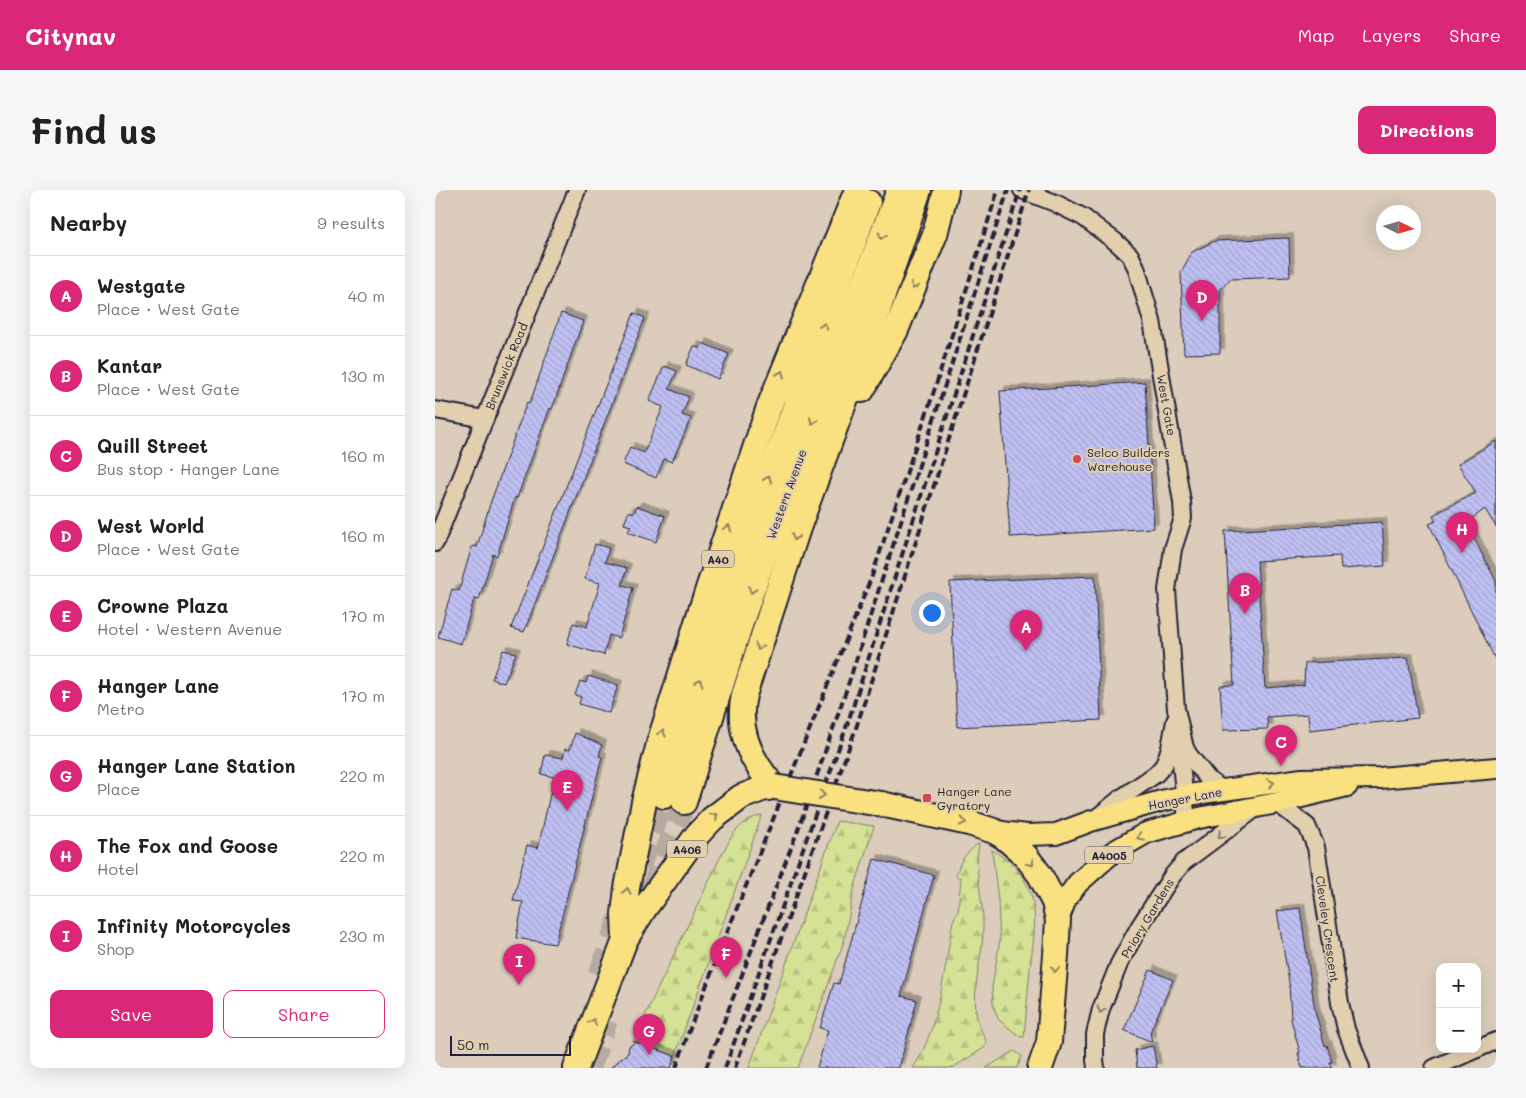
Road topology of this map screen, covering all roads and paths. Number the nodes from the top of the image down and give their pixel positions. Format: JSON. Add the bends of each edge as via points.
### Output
{"nodes":[{"id":1,"x":857,"y":190,"type":"edge"},
{"id":2,"x":873,"y":190,"type":"edge"},
{"id":3,"x":899,"y":190,"type":"edge"},
{"id":4,"x":919,"y":190,"type":"edge"},
{"id":5,"x":946,"y":190,"type":"edge"},
{"id":6,"x":1022,"y":190,"type":"edge"},
{"id":7,"x":573,"y":191,"type":"edge"},
{"id":8,"x":435,"y":410,"type":"edge"},
{"id":9,"x":485,"y":419,"type":"junction"},
{"id":10,"x":825,"y":458,"type":"junction"},
{"id":11,"x":435,"y":543,"type":"edge"},
{"id":12,"x":1176,"y":710,"type":"junction"},
{"id":13,"x":1185,"y":748,"type":"junction"},
{"id":14,"x":1496,"y":768,"type":"edge"},
{"id":15,"x":1380,"y":778,"type":"junction"},
{"id":16,"x":774,"y":787,"type":"junction"},
{"id":17,"x":1223,"y":790,"type":"junction"},
{"id":18,"x":1184,"y":796,"type":"junction"},
{"id":19,"x":1268,"y":804,"type":"junction"},
{"id":20,"x":1091,"y":822,"type":"junction"},
{"id":21,"x":1187,"y":822,"type":"junction"},
{"id":22,"x":994,"y":831,"type":"junction"},
{"id":23,"x":1058,"y":920,"type":"junction"},
{"id":24,"x":625,"y":940,"type":"junction"},
{"id":25,"x":1496,"y":1041,"type":"edge"},
{"id":26,"x":1049,"y":1042,"type":"junction"},
{"id":27,"x":1481,"y":1047,"type":"edge"},
{"id":28,"x":1468,"y":1053,"type":"edge"},
{"id":29,"x":576,"y":1068,"type":"edge"},
{"id":30,"x":1040,"y":1068,"type":"edge"},
{"id":31,"x":1053,"y":1068,"type":"edge"},
{"id":32,"x":1096,"y":1068,"type":"edge"},
{"id":33,"x":1361,"y":1068,"type":"edge"},
{"id":34,"x":1434,"y":1068,"type":"edge"}],
"edges":[{"from":24,"to":1,"type":"highway","number":"A40","one_way":true,"via":[[627,888],[644,802],[663,731],[769,407]]},
{"from":3,"to":2,"type":"highway","name":"Western Avenue","number":"A40","one_way":true,"via":[[674,799],[725,603]]},
{"from":4,"to":10,"type":"highway"},
{"from":5,"to":10,"type":"highway","one_way":true,"via":[[935,234],[895,330]]},
{"from":6,"to":12,"type":"street","name":"West Gate","via":[[1055,203],[1102,230],[1130,255],[1142,280],[1183,502],[1183,518],[1173,549],[1167,590]]},
{"from":7,"to":9,"type":"street","name":"Brunswick Road"},
{"from":8,"to":9,"type":"street"},
{"from":9,"to":11,"type":"street","name":"Brunswick Road"},
{"from":10,"to":16,"type":"highway","one_way":true,"via":[[779,584],[743,701],[742,722],[747,747],[759,770]]},
{"from":12,"to":13,"type":"street","name":"West Gate"},
{"from":12,"to":20,"type":"street","name":"West Gate","via":[[1170,748],[1160,770]]},
{"from":13,"to":17,"type":"street","name":"West Gate","via":[[1195,764]]},
{"from":13,"to":18,"type":"street","name":"West Gate","via":[[1181,763]]},
{"from":14,"to":15,"type":"main road","name":"Hanger Lane","number":"A4005"},
{"from":17,"to":15,"type":"main road","name":"Hanger Lane","number":"A4005","one_way":true,"via":[[1302,778]]},
{"from":15,"to":19,"type":"main road","name":"Hanger Lane","number":"A4005"},
{"from":16,"to":22,"type":"highway","number":"A406","one_way":true,"bridge":true,"via":[[881,804]]},
{"from":24,"to":16,"type":"highway","number":"A406","one_way":true,"via":[[668,875],[712,818],[741,797]]},
{"from":17,"to":18,"type":"main road","name":"Hanger Lane","number":"A4005"},
{"from":18,"to":20,"type":"main road","name":"Hanger Lane","number":"A4005"},
{"from":18,"to":21,"type":"street","name":"West Gate"},
{"from":19,"to":21,"type":"main road","name":"Hanger Lane","number":"A4005"},
{"from":19,"to":32,"type":"street","name":"Priory Gardens","one_way":true,"via":[[1183,862],[1172,876],[1119,964],[1101,1009],[1095,1034]]},
{"from":19,"to":33,"type":"street","name":"Cleveley Crescent","via":[[1307,826],[1316,847],[1339,1003]]},
{"from":20,"to":22,"type":"main road","name":"Hanger Lane","number":"A4005","via":[[1056,834]]},
{"from":21,"to":23,"type":"main road","name":"Hanger Lane","number":"A4005","one_way":true,"via":[[1146,833],[1113,852],[1078,883],[1066,899]]},
{"from":22,"to":23,"type":"highway","number":"A406","one_way":true,"via":[[1025,855],[1040,875]]},
{"from":23,"to":26,"type":"highway","number":"A406","one_way":true},
{"from":29,"to":24,"type":"highway","number":"A406","one_way":true},
{"from":25,"to":27,"type":"street"},
{"from":26,"to":30,"type":"highway","number":"A406"},
{"from":26,"to":31,"type":"highway","number":"A406"},
{"from":28,"to":34,"type":"street"}]}
